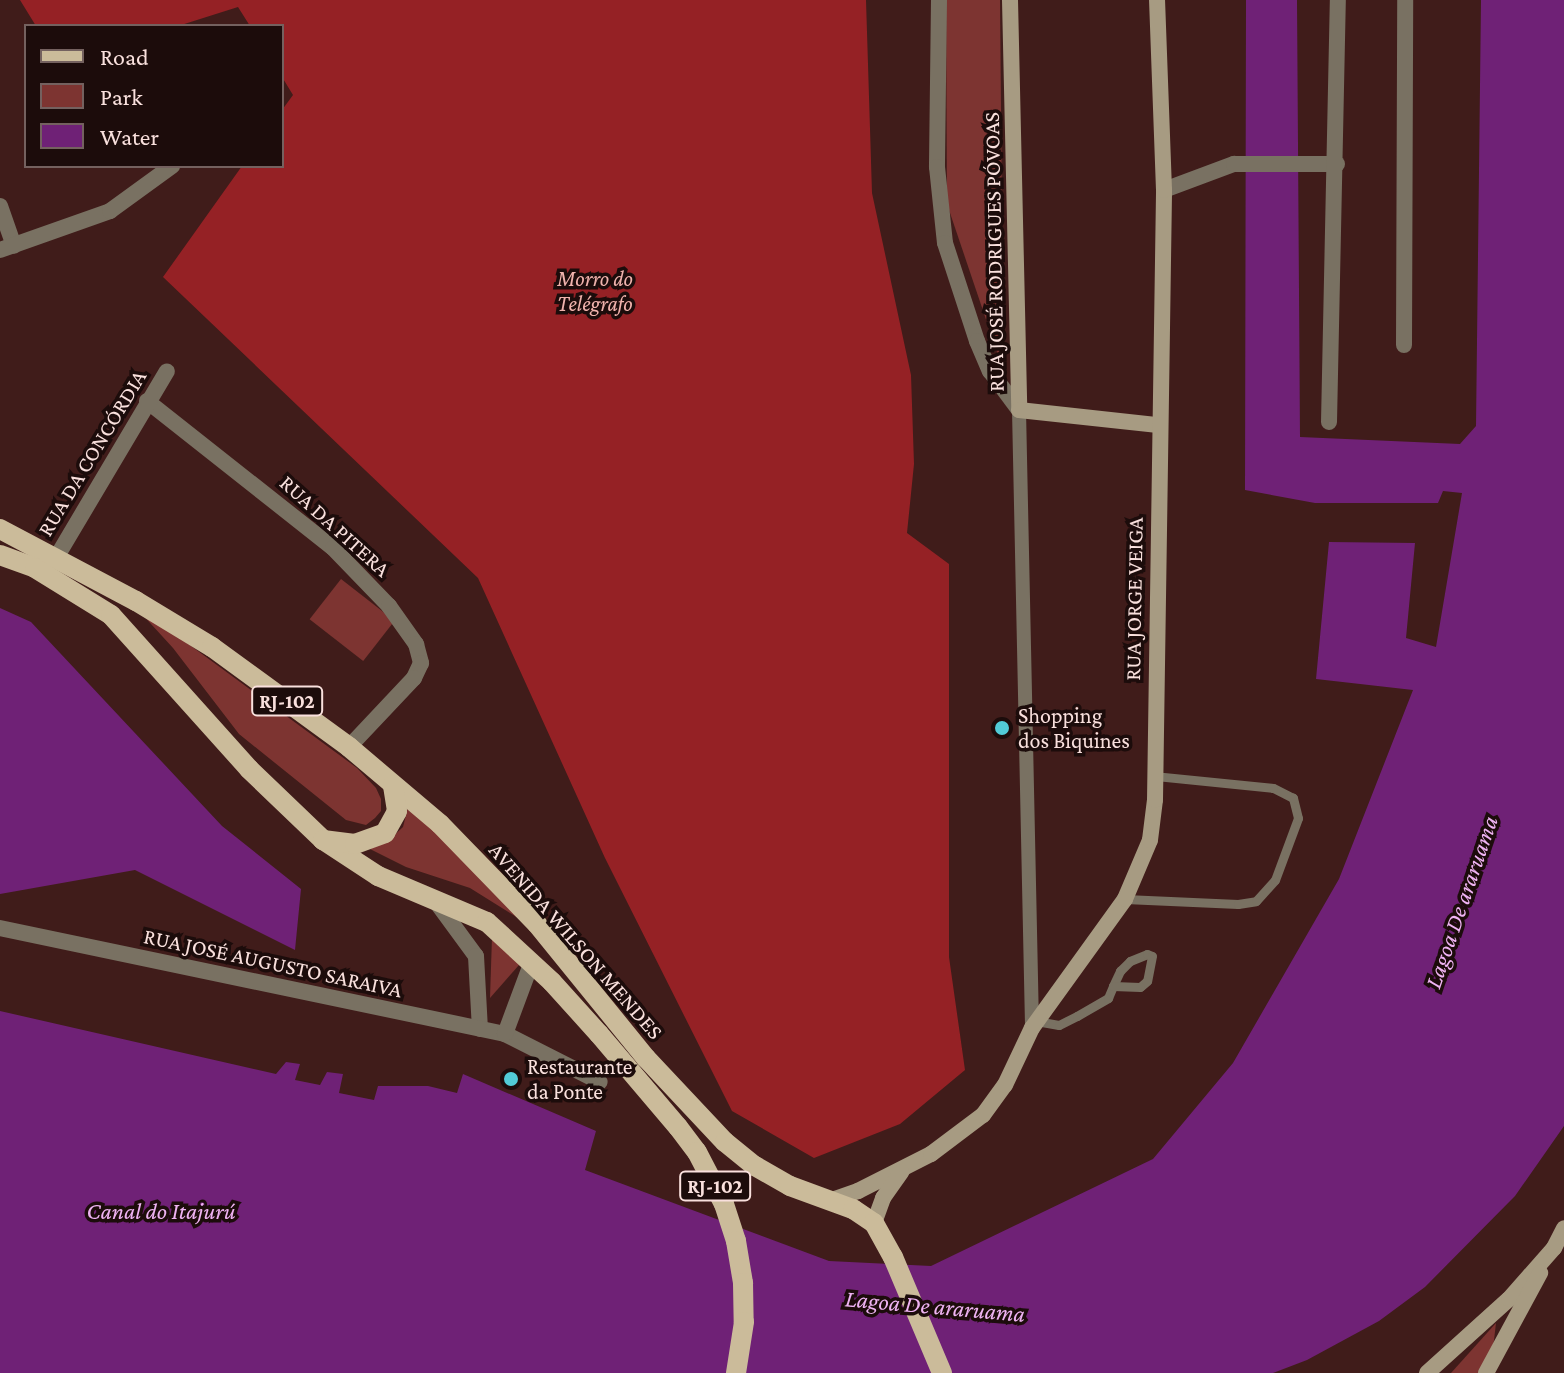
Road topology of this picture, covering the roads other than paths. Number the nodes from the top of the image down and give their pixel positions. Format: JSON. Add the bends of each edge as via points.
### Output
{"nodes":[{"id":1,"x":939,"y":0,"type":"edge"},
{"id":2,"x":1010,"y":0,"type":"edge"},
{"id":3,"x":1157,"y":0,"type":"edge"},
{"id":4,"x":1338,"y":0,"type":"edge"},
{"id":5,"x":1405,"y":0,"type":"edge"},
{"id":6,"x":1337,"y":164,"type":"junction"},
{"id":7,"x":169,"y":168,"type":"edge"},
{"id":8,"x":1164,"y":190,"type":"junction"},
{"id":9,"x":0,"y":206,"type":"edge"},
{"id":10,"x":7,"y":248,"type":"edge"},
{"id":11,"x":1404,"y":345,"type":"dead end"},
{"id":12,"x":167,"y":371,"type":"dead end"},
{"id":13,"x":147,"y":401,"type":"junction"},
{"id":14,"x":1019,"y":410,"type":"junction"},
{"id":15,"x":1329,"y":422,"type":"dead end"},
{"id":16,"x":1158,"y":425,"type":"junction"},
{"id":17,"x":0,"y":529,"type":"edge"},
{"id":18,"x":0,"y":555,"type":"edge"},
{"id":19,"x":56,"y":558,"type":"junction"},
{"id":20,"x":349,"y":747,"type":"junction"},
{"id":21,"x":1154,"y":776,"type":"junction"},
{"id":22,"x":393,"y":785,"type":"junction"},
{"id":23,"x":323,"y":840,"type":"junction"},
{"id":24,"x":434,"y":898,"type":"junction"},
{"id":25,"x":1125,"y":899,"type":"junction"},
{"id":26,"x":537,"y":924,"type":"junction"},
{"id":27,"x":0,"y":928,"type":"edge"},
{"id":28,"x":531,"y":964,"type":"junction"},
{"id":29,"x":1113,"y":986,"type":"junction"},
{"id":30,"x":1034,"y":1024,"type":"junction"},
{"id":31,"x":480,"y":1029,"type":"junction"},
{"id":32,"x":505,"y":1034,"type":"junction"},
{"id":33,"x":600,"y":1082,"type":"dead end"},
{"id":34,"x":903,"y":1170,"type":"junction"},
{"id":35,"x":829,"y":1201,"type":"junction"},
{"id":36,"x":875,"y":1225,"type":"junction"},
{"id":37,"x":1564,"y":1228,"type":"edge"},
{"id":38,"x":1554,"y":1248,"type":"junction"},
{"id":39,"x":736,"y":1373,"type":"edge"},
{"id":40,"x":942,"y":1373,"type":"edge"},
{"id":41,"x":1427,"y":1373,"type":"edge"},
{"id":42,"x":1486,"y":1373,"type":"edge"}],
"edges":[{"from":1,"to":14,"type":"street","via":[[937,167],[945,243],[981,351],[1001,390]]},
{"from":2,"to":14,"type":"main road","name":"RUA JOSÉ RODRIGUES PÓVOAS"},
{"from":3,"to":8,"type":"main road","name":"RUA JORGE VEIGA"},
{"from":4,"to":6,"type":"street"},
{"from":5,"to":11,"type":"street"},
{"from":6,"to":8,"type":"street","via":[[1234,164]]},
{"from":6,"to":15,"type":"street"},
{"from":7,"to":10,"type":"street","via":[[110,211]]},
{"from":8,"to":16,"type":"main road","name":"RUA JORGE VEIGA"},
{"from":9,"to":10,"type":"street"},
{"from":12,"to":13,"type":"street","name":"RUA DA CONCÓRDIA"},
{"from":13,"to":19,"type":"street","name":"RUA DA CONCÓRDIA"},
{"from":13,"to":20,"type":"street","name":"RUA DA PITERA","via":[[333,548],[389,606],[416,644],[421,663],[414,678]]},
{"from":14,"to":16,"type":"main road","name":"RUA JOSÉ RODRIGUES PÓVOAS"},
{"from":14,"to":30,"type":"street"},
{"from":16,"to":21,"type":"main road","name":"RUA JORGE VEIGA"},
{"from":17,"to":19,"type":"main road","name":"AVENIDA WILSON MENDES","number":"RJ-102"},
{"from":18,"to":23,"type":"main road","name":"AVENIDA WILSON MENDES","number":"RJ-102","via":[[35,568],[111,615],[249,769]]},
{"from":19,"to":20,"type":"main road","name":"AVENIDA WILSON MENDES","number":"RJ-102","via":[[212,647]]},
{"from":20,"to":22,"type":"main road","name":"AVENIDA WILSON MENDES","number":"RJ-102"},
{"from":21,"to":25,"type":"main road","name":"RUA JORGE VEIGA","via":[[1150,840]]},
{"from":21,"to":25,"type":"lane","via":[[1273,788],[1293,798],[1298,818],[1275,880],[1256,901]]},
{"from":22,"to":23,"type":"main road","via":[[397,811],[385,833],[355,844]]},
{"from":22,"to":26,"type":"main road","name":"AVENIDA WILSON MENDES","number":"RJ-102","via":[[440,824]]},
{"from":23,"to":24,"type":"main road","name":"AVENIDA WILSON MENDES","number":"RJ-102","via":[[360,867]]},
{"from":24,"to":28,"type":"main road","name":"AVENIDA WILSON MENDES","number":"RJ-102","via":[[487,922]]},
{"from":24,"to":31,"type":"street","via":[[476,956]]},
{"from":25,"to":30,"type":"main road","name":"RUA JORGE VEIGA"},
{"from":26,"to":28,"type":"main road"},
{"from":26,"to":35,"type":"main road","name":"AVENIDA WILSON MENDES","number":"RJ-102","via":[[700,1120],[755,1166]]},
{"from":27,"to":31,"type":"street","name":"RUA JOSÉ AUGUSTO SARAIVA"},
{"from":28,"to":32,"type":"street"},
{"from":28,"to":39,"type":"main road","name":"AVENIDA WILSON MENDES","number":"RJ-102","via":[[678,1127],[724,1204],[743,1283],[744,1322]]},
{"from":29,"to":29,"type":"lane","via":[[1140,987],[1147,981],[1152,956],[1130,961]]},
{"from":29,"to":30,"type":"lane","via":[[1108,998],[1059,1025]]},
{"from":30,"to":34,"type":"main road","name":"RUA JORGE VEIGA","via":[[1005,1085],[983,1115],[953,1141]]},
{"from":31,"to":32,"type":"street","name":"RUA JOSÉ AUGUSTO SARAIVA"},
{"from":32,"to":33,"type":"street","name":"RUA JOSÉ AUGUSTO SARAIVA"},
{"from":34,"to":35,"type":"main road","name":"RUA JORGE VEIGA"},
{"from":34,"to":36,"type":"main road","via":[[883,1198]]},
{"from":35,"to":36,"type":"main road","name":"AVENIDA WILSON MENDES","number":"RJ-102","via":[[853,1209]]},
{"from":36,"to":40,"type":"main road"},
{"from":37,"to":38,"type":"main road"},
{"from":38,"to":41,"type":"main road","via":[[1509,1299]]},
{"from":38,"to":42,"type":"main road"}]}
